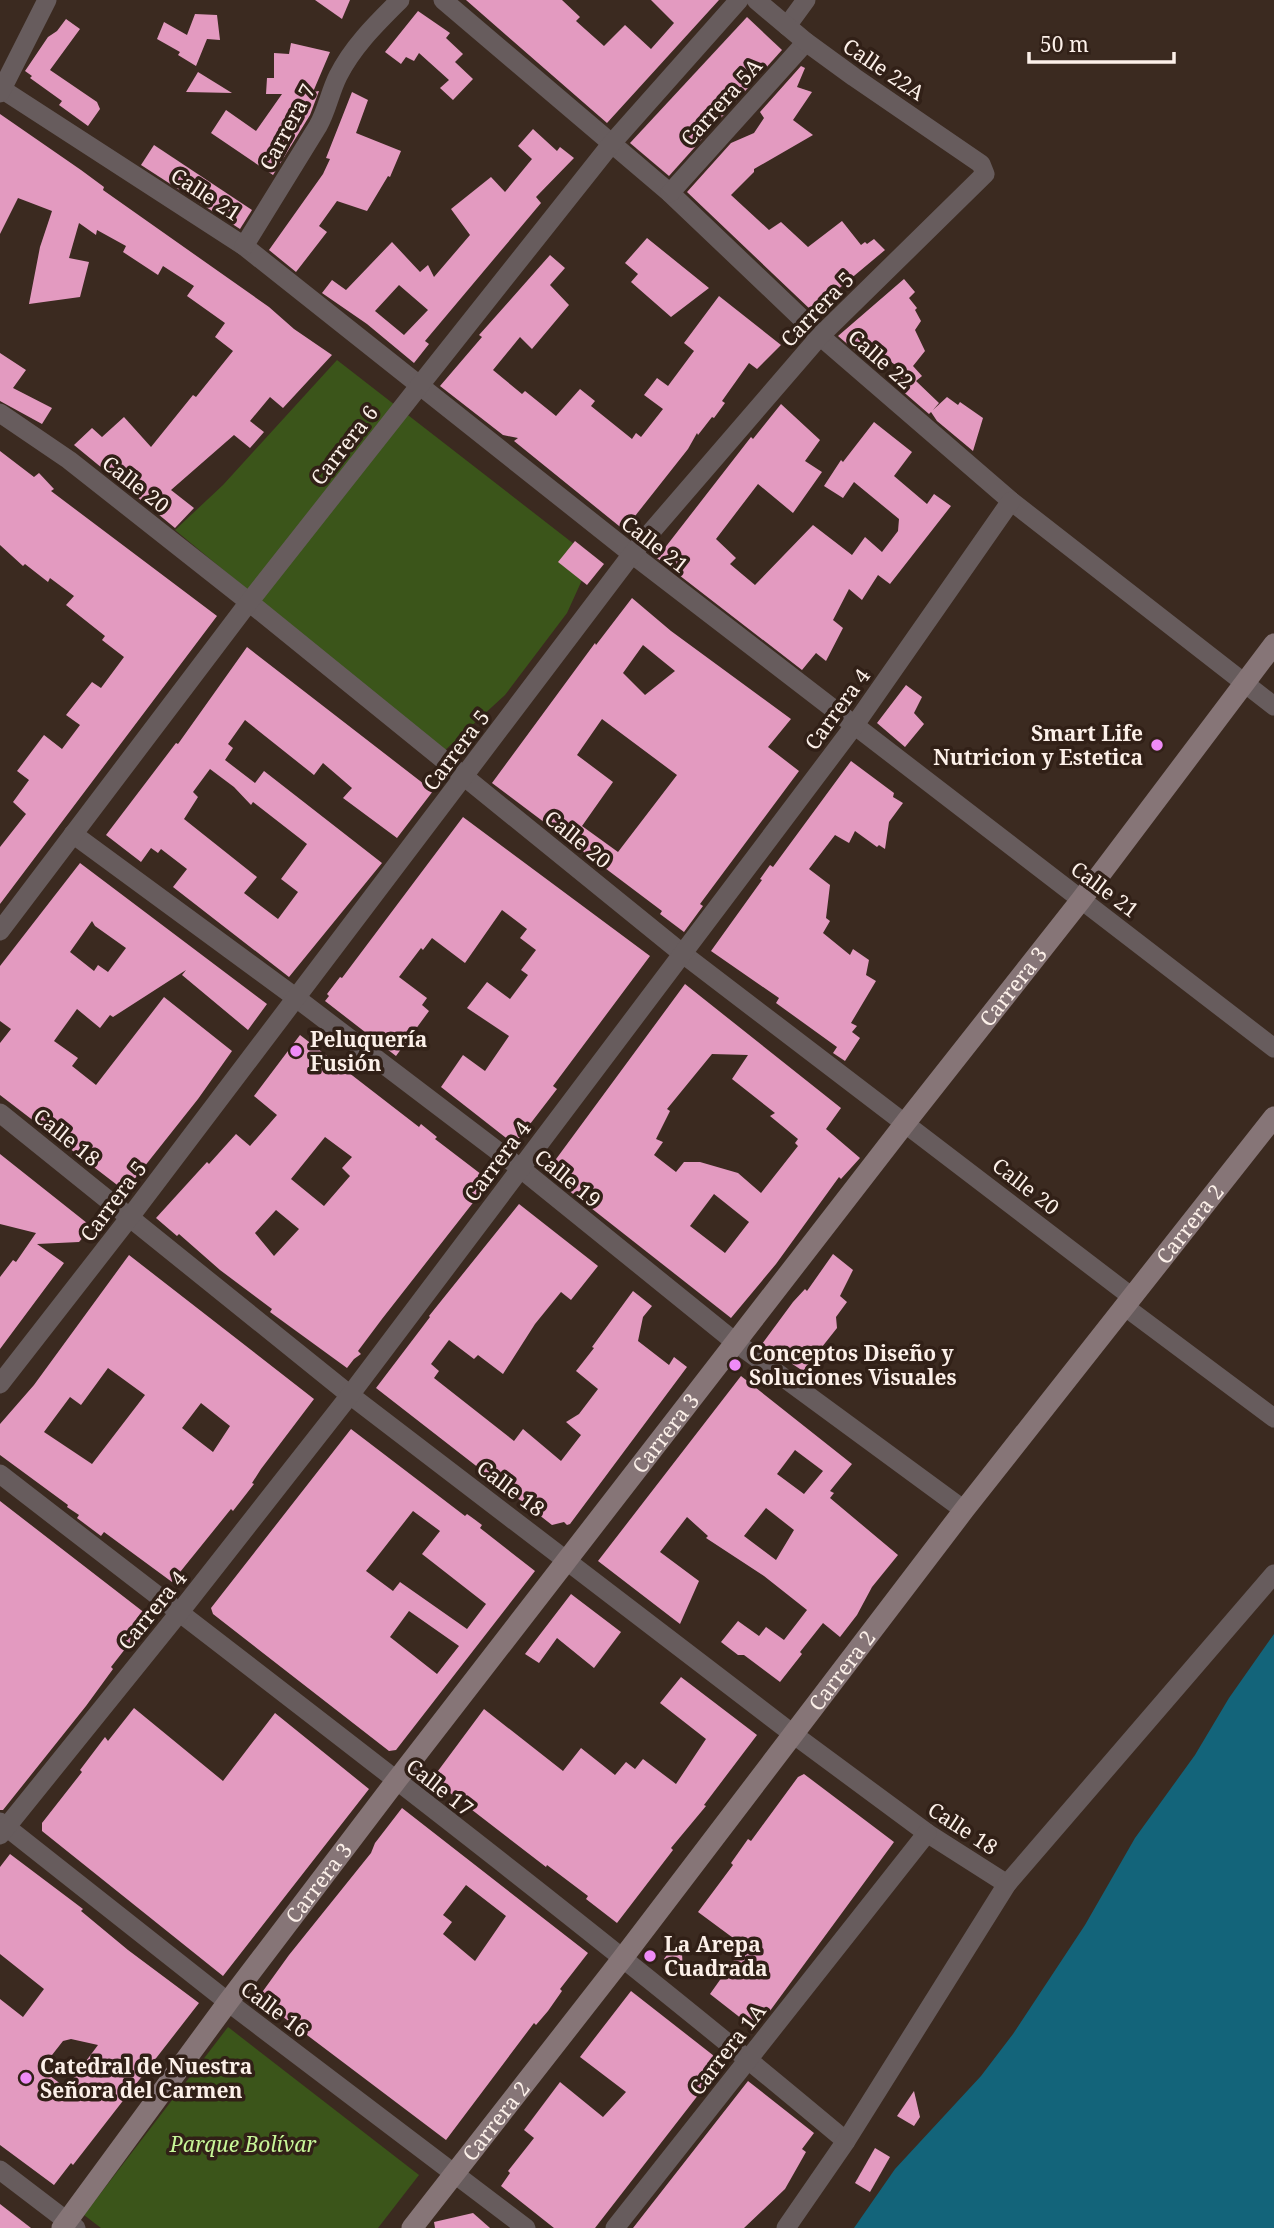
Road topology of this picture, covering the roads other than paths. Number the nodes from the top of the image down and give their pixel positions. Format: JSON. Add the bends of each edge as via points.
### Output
{"nodes":[{"id":1,"x":47,"y":0,"type":"edge"},
{"id":2,"x":400,"y":0,"type":"edge"},
{"id":3,"x":443,"y":0,"type":"edge"},
{"id":4,"x":738,"y":0,"type":"edge"},
{"id":5,"x":756,"y":0,"type":"edge"},
{"id":6,"x":806,"y":0,"type":"edge"},
{"id":7,"x":788,"y":26,"type":"junction"},
{"id":8,"x":806,"y":42,"type":"junction"},
{"id":9,"x":1,"y":90,"type":"edge"},
{"id":10,"x":612,"y":143,"type":"junction"},
{"id":11,"x":985,"y":174,"type":"joint"},
{"id":12,"x":670,"y":193,"type":"junction"},
{"id":13,"x":244,"y":246,"type":"junction"},
{"id":14,"x":820,"y":336,"type":"junction"},
{"id":15,"x":420,"y":385,"type":"junction"},
{"id":16,"x":0,"y":413,"type":"edge"},
{"id":17,"x":1011,"y":501,"type":"junction"},
{"id":18,"x":632,"y":554,"type":"junction"},
{"id":19,"x":249,"y":602,"type":"junction"},
{"id":20,"x":1274,"y":644,"type":"edge"},
{"id":21,"x":1243,"y":684,"type":"junction"},
{"id":22,"x":1274,"y":706,"type":"edge"},
{"id":23,"x":854,"y":726,"type":"junction"},
{"id":24,"x":465,"y":776,"type":"junction"},
{"id":25,"x":74,"y":834,"type":"junction"},
{"id":26,"x":1081,"y":900,"type":"junction"},
{"id":27,"x":0,"y":932,"type":"edge"},
{"id":28,"x":683,"y":954,"type":"junction"},
{"id":29,"x":295,"y":997,"type":"junction"},
{"id":30,"x":1274,"y":1048,"type":"edge"},
{"id":31,"x":0,"y":1112,"type":"edge"},
{"id":32,"x":1274,"y":1117,"type":"edge"},
{"id":33,"x":906,"y":1122,"type":"junction"},
{"id":34,"x":520,"y":1168,"type":"junction"},
{"id":35,"x":130,"y":1217,"type":"junction"},
{"id":36,"x":1128,"y":1301,"type":"junction"},
{"id":37,"x":735,"y":1342,"type":"junction"},
{"id":38,"x":0,"y":1384,"type":"edge"},
{"id":39,"x":349,"y":1395,"type":"junction"},
{"id":40,"x":1274,"y":1418,"type":"edge"},
{"id":41,"x":0,"y":1474,"type":"edge"},
{"id":42,"x":964,"y":1510,"type":"junction"},
{"id":43,"x":568,"y":1560,"type":"junction"},
{"id":44,"x":1274,"y":1574,"type":"edge"},
{"id":45,"x":179,"y":1613,"type":"junction"},
{"id":46,"x":793,"y":1734,"type":"junction"},
{"id":47,"x":396,"y":1781,"type":"junction"},
{"id":48,"x":2,"y":1828,"type":"edge"},
{"id":49,"x":928,"y":1833,"type":"junction"},
{"id":50,"x":1007,"y":1884,"type":"junction"},
{"id":51,"x":622,"y":1959,"type":"junction"},
{"id":52,"x":228,"y":2002,"type":"junction"},
{"id":53,"x":749,"y":2059,"type":"junction"},
{"id":54,"x":846,"y":2141,"type":"junction"},
{"id":55,"x":0,"y":2171,"type":"edge"},
{"id":56,"x":454,"y":2172,"type":"junction"},
{"id":57,"x":68,"y":2226,"type":"edge"},
{"id":58,"x":412,"y":2228,"type":"edge"},
{"id":59,"x":526,"y":2228,"type":"edge"},
{"id":60,"x":615,"y":2228,"type":"edge"},
{"id":61,"x":786,"y":2228,"type":"edge"}],
"edges":[{"from":1,"to":9,"type":"street"},
{"from":2,"to":13,"type":"street","name":"Carrera 7","via":[[348,59],[327,110]]},
{"from":3,"to":10,"type":"street","name":"Calle 22"},
{"from":4,"to":10,"type":"street","name":"Carrera 6"},
{"from":5,"to":7,"type":"street","name":"Calle 22A"},
{"from":6,"to":7,"type":"street"},
{"from":7,"to":8,"type":"street","name":"Calle 22A"},
{"from":8,"to":11,"type":"street","name":"Calle 22A","via":[[978,161]]},
{"from":8,"to":12,"type":"street","name":"Carrera 5A"},
{"from":9,"to":13,"type":"street","name":"Calle 21"},
{"from":10,"to":12,"type":"street","name":"Calle 22"},
{"from":10,"to":15,"type":"street","name":"Carrera 6"},
{"from":11,"to":14,"type":"street","name":"Carrera 5"},
{"from":12,"to":14,"type":"street","name":"Calle 22"},
{"from":13,"to":15,"type":"street","name":"Calle 21"},
{"from":14,"to":17,"type":"street","name":"Calle 22"},
{"from":14,"to":18,"type":"street","name":"Carrera 5"},
{"from":15,"to":18,"type":"street","name":"Calle 21"},
{"from":15,"to":19,"type":"street","name":"Carrera 6"},
{"from":16,"to":19,"type":"street","name":"Calle 20","via":[[69,460]]},
{"from":17,"to":21,"type":"street","name":"Calle 22"},
{"from":17,"to":23,"type":"street","name":"Carrera 4"},
{"from":18,"to":23,"type":"street","name":"Calle 21"},
{"from":18,"to":24,"type":"street","name":"Carrera 5"},
{"from":19,"to":24,"type":"street","name":"Calle 20"},
{"from":19,"to":25,"type":"street","name":"Carrera 6"},
{"from":20,"to":21,"type":"main road","name":"Carrera 3"},
{"from":21,"to":22,"type":"street","name":"Calle 22"},
{"from":21,"to":26,"type":"main road","name":"Carrera 3"},
{"from":23,"to":26,"type":"street","name":"Calle 21"},
{"from":23,"to":28,"type":"street","name":"Carrera 4"},
{"from":24,"to":28,"type":"street","name":"Calle 20"},
{"from":24,"to":29,"type":"street","name":"Carrera 5"},
{"from":25,"to":27,"type":"street","name":"Carrera 6"},
{"from":25,"to":29,"type":"street","name":"Calle 19"},
{"from":26,"to":30,"type":"street","name":"Calle 21"},
{"from":26,"to":33,"type":"main road","name":"Carrera 3"},
{"from":28,"to":33,"type":"street","name":"Calle 20"},
{"from":28,"to":34,"type":"street","name":"Carrera 4"},
{"from":29,"to":34,"type":"street","name":"Calle 19"},
{"from":29,"to":35,"type":"street","name":"Carrera 5"},
{"from":31,"to":35,"type":"street","name":"Calle 18"},
{"from":32,"to":36,"type":"main road","name":"Carrera 2"},
{"from":33,"to":36,"type":"street","name":"Calle 20"},
{"from":33,"to":37,"type":"main road","name":"Carrera 3"},
{"from":34,"to":37,"type":"street","name":"Calle 19"},
{"from":34,"to":39,"type":"street","name":"Carrera 4"},
{"from":35,"to":38,"type":"street","name":"Carrera 5"},
{"from":35,"to":39,"type":"street","name":"Calle 18"},
{"from":36,"to":40,"type":"street","name":"Calle 20"},
{"from":36,"to":42,"type":"main road","name":"Carrera 2"},
{"from":37,"to":42,"type":"street","name":"Calle 19"},
{"from":37,"to":43,"type":"main road","name":"Carrera 3"},
{"from":39,"to":43,"type":"street","name":"Calle 18"},
{"from":39,"to":45,"type":"street","name":"Carrera 4"},
{"from":41,"to":45,"type":"street","name":"Calle 17"},
{"from":42,"to":46,"type":"main road","name":"Carrera 2"},
{"from":43,"to":46,"type":"street","name":"Calle 18"},
{"from":43,"to":47,"type":"main road","name":"Carrera 3"},
{"from":44,"to":50,"type":"street"},
{"from":45,"to":47,"type":"street","name":"Calle 17"},
{"from":45,"to":48,"type":"street","name":"Carrera 4"},
{"from":46,"to":49,"type":"street","name":"Calle 18"},
{"from":46,"to":51,"type":"main road","name":"Carrera 2"},
{"from":47,"to":51,"type":"street","name":"Calle 17"},
{"from":47,"to":52,"type":"main road","name":"Carrera 3"},
{"from":48,"to":52,"type":"street","name":"Calle 16"},
{"from":49,"to":50,"type":"street","name":"Calle 18"},
{"from":49,"to":53,"type":"street","name":"Carrera 1A"},
{"from":50,"to":54,"type":"street"},
{"from":51,"to":53,"type":"street","name":"Calle 17"},
{"from":51,"to":56,"type":"main road","name":"Carrera 2"},
{"from":52,"to":56,"type":"street","name":"Calle 16"},
{"from":52,"to":57,"type":"main road","name":"Carrera 3"},
{"from":53,"to":54,"type":"street","name":"Calle 17"},
{"from":53,"to":60,"type":"street","name":"Carrera 1A"},
{"from":54,"to":61,"type":"street"},
{"from":55,"to":57,"type":"street"},
{"from":56,"to":58,"type":"main road","name":"Carrera 2"},
{"from":56,"to":59,"type":"street","name":"Calle 16"}]}
